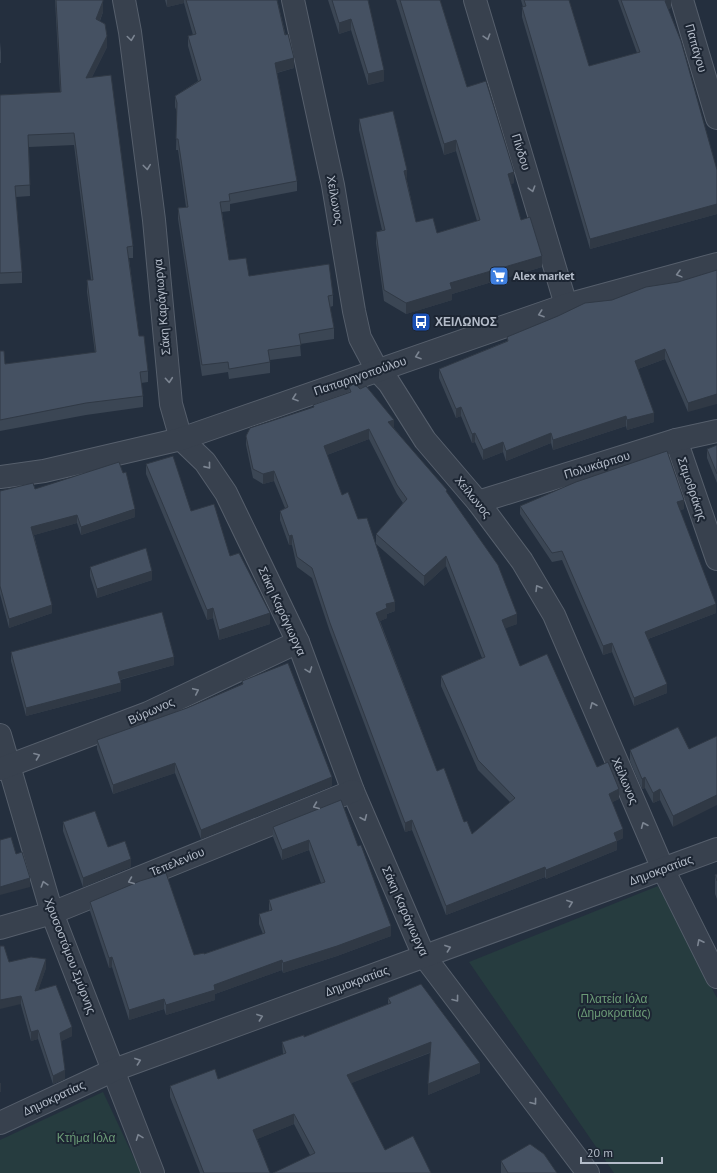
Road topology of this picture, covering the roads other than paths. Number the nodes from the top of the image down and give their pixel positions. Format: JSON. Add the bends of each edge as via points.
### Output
{"nodes":[{"id":1,"x":124,"y":0,"type":"edge"},
{"id":2,"x":293,"y":0,"type":"edge"},
{"id":3,"x":475,"y":0,"type":"edge"},
{"id":4,"x":682,"y":0,"type":"edge"},
{"id":5,"x":717,"y":118,"type":"edge"},
{"id":6,"x":717,"y":264,"type":"edge"},
{"id":7,"x":566,"y":305,"type":"junction"},
{"id":8,"x":377,"y":370,"type":"junction"},
{"id":9,"x":717,"y":431,"type":"edge"},
{"id":10,"x":181,"y":439,"type":"junction"},
{"id":11,"x":676,"y":440,"type":"junction"},
{"id":12,"x":0,"y":477,"type":"edge"},
{"id":13,"x":478,"y":502,"type":"junction"},
{"id":14,"x":717,"y":559,"type":"edge"},
{"id":15,"x":298,"y":642,"type":"junction"},
{"id":16,"x":0,"y":735,"type":"edge"},
{"id":17,"x":4,"y":768,"type":"edge"},
{"id":18,"x":352,"y":791,"type":"junction"},
{"id":19,"x":717,"y":849,"type":"edge"},
{"id":20,"x":663,"y":869,"type":"junction"},
{"id":21,"x":52,"y":913,"type":"junction"},
{"id":22,"x":0,"y":928,"type":"edge"},
{"id":23,"x":424,"y":956,"type":"junction"},
{"id":24,"x":717,"y":977,"type":"edge"},
{"id":25,"x":114,"y":1070,"type":"junction"},
{"id":26,"x":0,"y":1123,"type":"edge"},
{"id":27,"x":153,"y":1173,"type":"edge"},
{"id":28,"x":588,"y":1173,"type":"edge"}],
"edges":[{"from":1,"to":10,"type":"street","name":"Σάκη Καράγιωργα","one_way":true,"via":[[154,220],[171,404]]},
{"from":2,"to":8,"type":"street","name":"Χείλωνος","via":[[333,184],[360,338]]},
{"from":3,"to":7,"type":"street","name":"Πίνδου","one_way":true},
{"from":4,"to":5,"type":"street","name":"Παπάγου"},
{"from":6,"to":7,"type":"street","name":"Παπαρηγοπούλου","one_way":true},
{"from":7,"to":8,"type":"street","name":"Παπαρηγοπούλου","one_way":true},
{"from":8,"to":10,"type":"street","name":"Παπαρηγοπούλου","one_way":true},
{"from":8,"to":13,"type":"street","name":"Χείλωνος","via":[[389,383],[425,440]]},
{"from":9,"to":11,"type":"street","name":"Πολυκάρπου"},
{"from":10,"to":12,"type":"street","name":"Παπαρηγοπούλου","via":[[44,471]]},
{"from":10,"to":15,"type":"street","name":"Σάκη Καράγιωργα","one_way":true,"via":[[205,462],[226,492]]},
{"from":11,"to":13,"type":"street","name":"Πολυκάρπου"},
{"from":11,"to":14,"type":"street","name":"Σαμοθράκης"},
{"from":20,"to":13,"type":"street","name":"Χείλωνος","one_way":true,"via":[[554,615],[522,561]]},
{"from":17,"to":15,"type":"street","name":"Βύρωνος","one_way":true,"via":[[148,713]]},
{"from":15,"to":18,"type":"street","name":"Σάκη Καράγιωργα","one_way":true},
{"from":16,"to":17,"type":"street","name":"Χρυσοστόμου Σμύρνης"},
{"from":21,"to":17,"type":"street","name":"Χρυσοστόμου Σμύρνης","one_way":true},
{"from":18,"to":21,"type":"street","name":"Τεπελενίου","one_way":true},
{"from":18,"to":23,"type":"street","name":"Σάκη Καράγιωργα","one_way":true},
{"from":19,"to":20,"type":"street","name":"Δημοκρατίας"},
{"from":23,"to":20,"type":"street","name":"Δημοκρατίας","one_way":true},
{"from":24,"to":20,"type":"street","name":"Χείλωνος","one_way":true},
{"from":21,"to":22,"type":"street","name":"Τεπελενίου"},
{"from":21,"to":25,"type":"street","name":"Χρυσοστόμου Σμύρνης"},
{"from":25,"to":23,"type":"street","name":"Δημοκρατίας","one_way":true},
{"from":23,"to":28,"type":"street","name":"Σάκη Καράγιωργα","one_way":true},
{"from":25,"to":26,"type":"street","name":"Δημοκρατίας"},
{"from":27,"to":25,"type":"street","name":"Χρυσοστόμου Σμύρνης","one_way":true}]}
